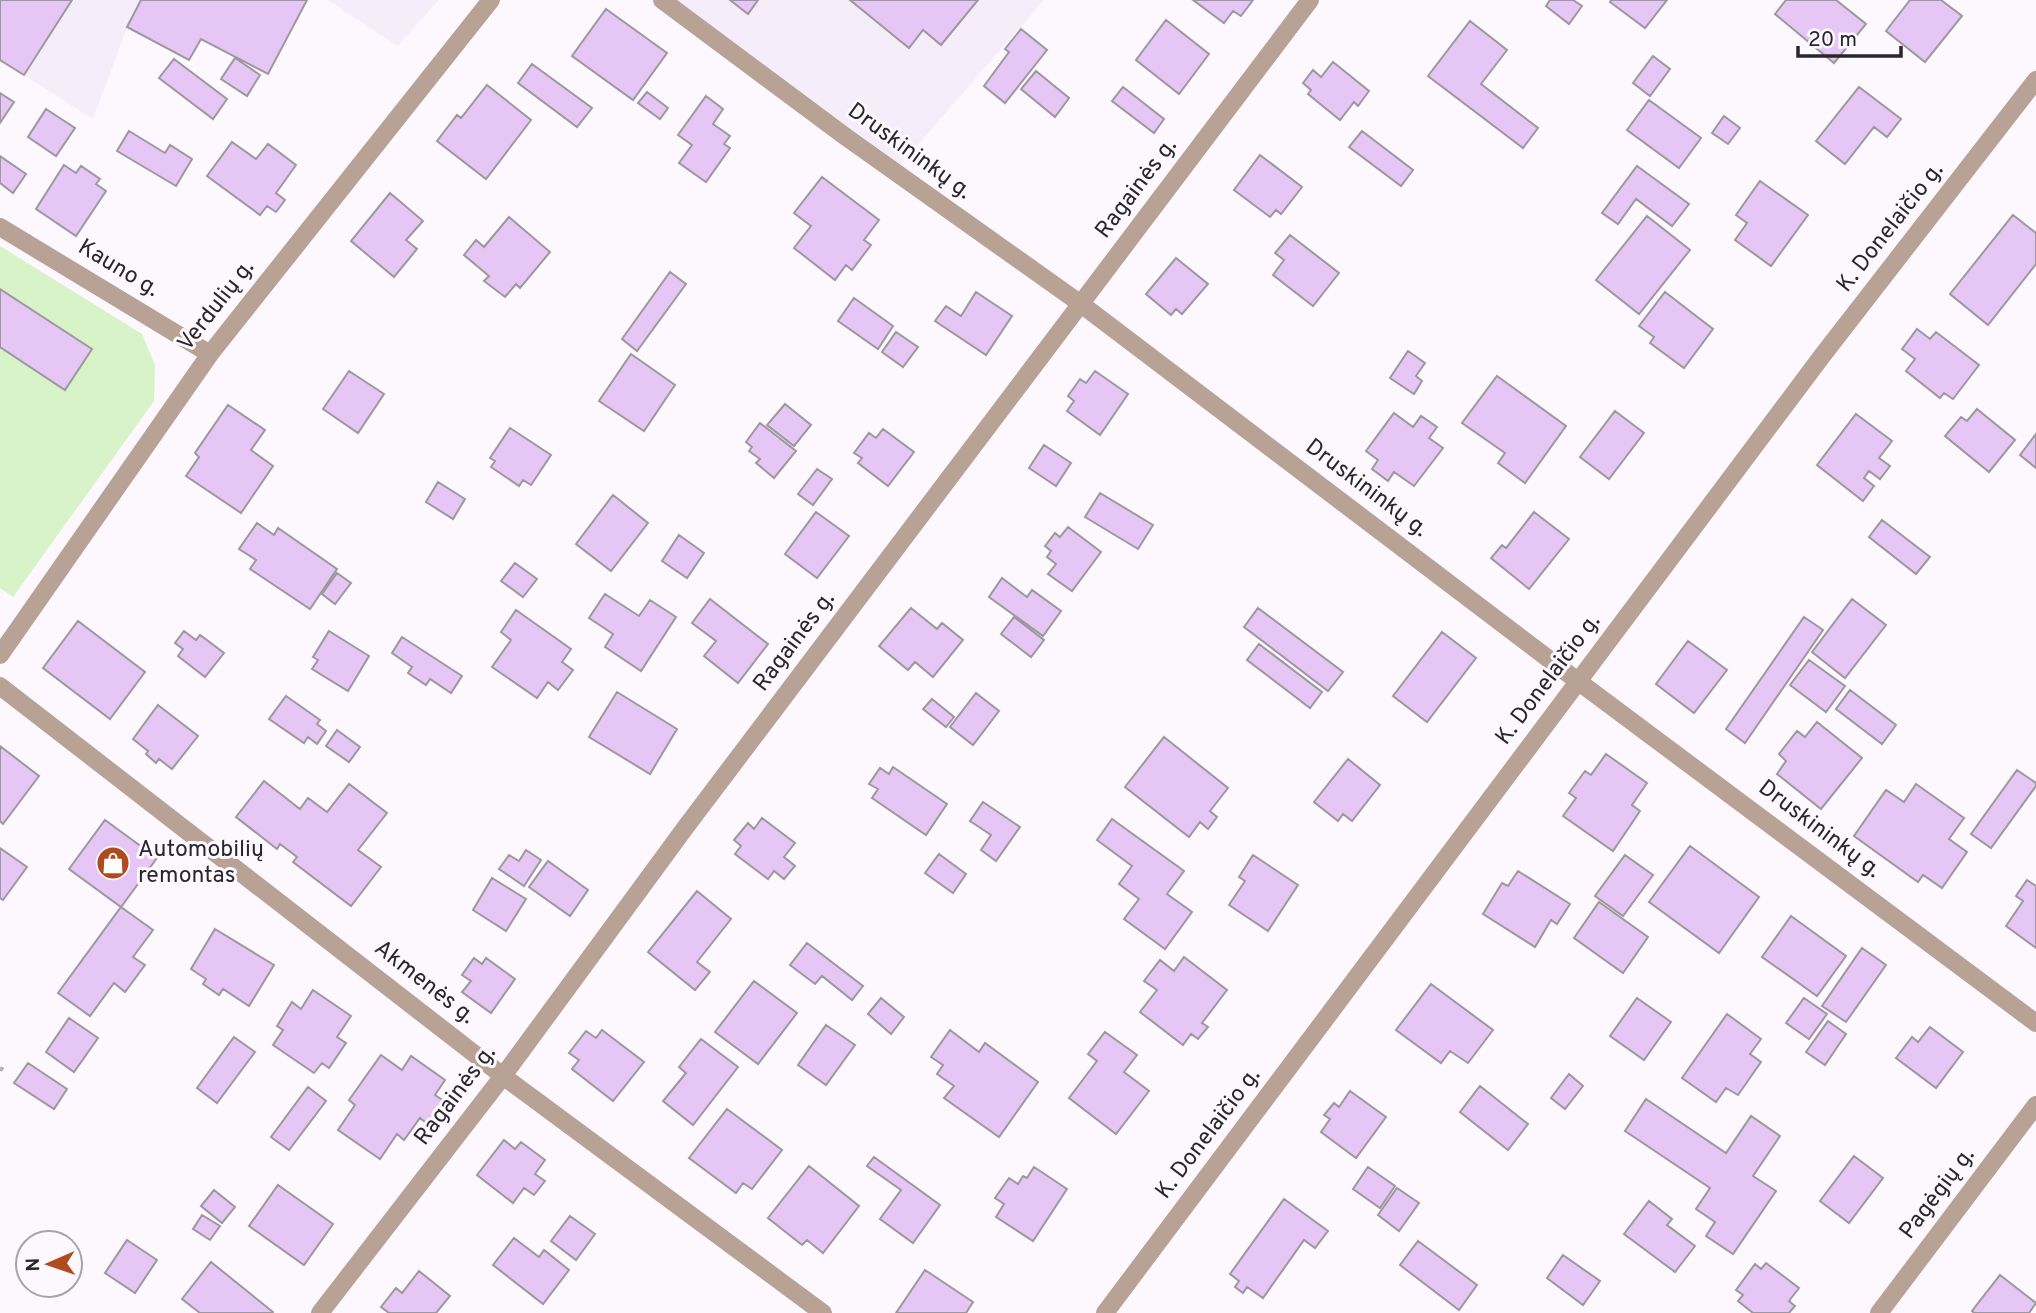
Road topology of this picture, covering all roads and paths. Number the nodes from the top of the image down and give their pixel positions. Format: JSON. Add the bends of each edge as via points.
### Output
{"nodes":[{"id":1,"x":491,"y":0,"type":"edge"},
{"id":2,"x":662,"y":0,"type":"edge"},
{"id":3,"x":1310,"y":0,"type":"edge"},
{"id":4,"x":2036,"y":80,"type":"edge"},
{"id":5,"x":0,"y":227,"type":"edge"},
{"id":6,"x":1081,"y":304,"type":"junction"},
{"id":7,"x":210,"y":354,"type":"junction"},
{"id":8,"x":0,"y":655,"type":"edge"},
{"id":9,"x":1578,"y":682,"type":"junction"},
{"id":10,"x":0,"y":686,"type":"edge"},
{"id":11,"x":2036,"y":1023,"type":"edge"},
{"id":12,"x":503,"y":1076,"type":"junction"},
{"id":13,"x":2036,"y":1105,"type":"edge"},
{"id":14,"x":320,"y":1313,"type":"edge"},
{"id":15,"x":823,"y":1313,"type":"edge"},
{"id":16,"x":1105,"y":1313,"type":"edge"},
{"id":17,"x":1879,"y":1313,"type":"edge"}],
"edges":[{"from":1,"to":7,"type":"street","name":"Verdulių g."},
{"from":2,"to":6,"type":"street","name":"Druskininkų g."},
{"from":3,"to":6,"type":"street","name":"Ragainės g."},
{"from":4,"to":9,"type":"street","name":"K. Donelaičio g."},
{"from":5,"to":7,"type":"street","name":"Kauno g."},
{"from":6,"to":9,"type":"street","name":"Druskininkų g."},
{"from":6,"to":12,"type":"street","name":"Ragainės g."},
{"from":7,"to":8,"type":"street","name":"Verdulių g."},
{"from":9,"to":11,"type":"street","name":"Druskininkų g."},
{"from":9,"to":16,"type":"street","name":"K. Donelaičio g."},
{"from":10,"to":12,"type":"street","name":"Akmenės g."},
{"from":12,"to":14,"type":"street","name":"Ragainės g."},
{"from":12,"to":15,"type":"street","name":"Akmenės g."},
{"from":13,"to":17,"type":"street","name":"Pagėgių g."}]}
